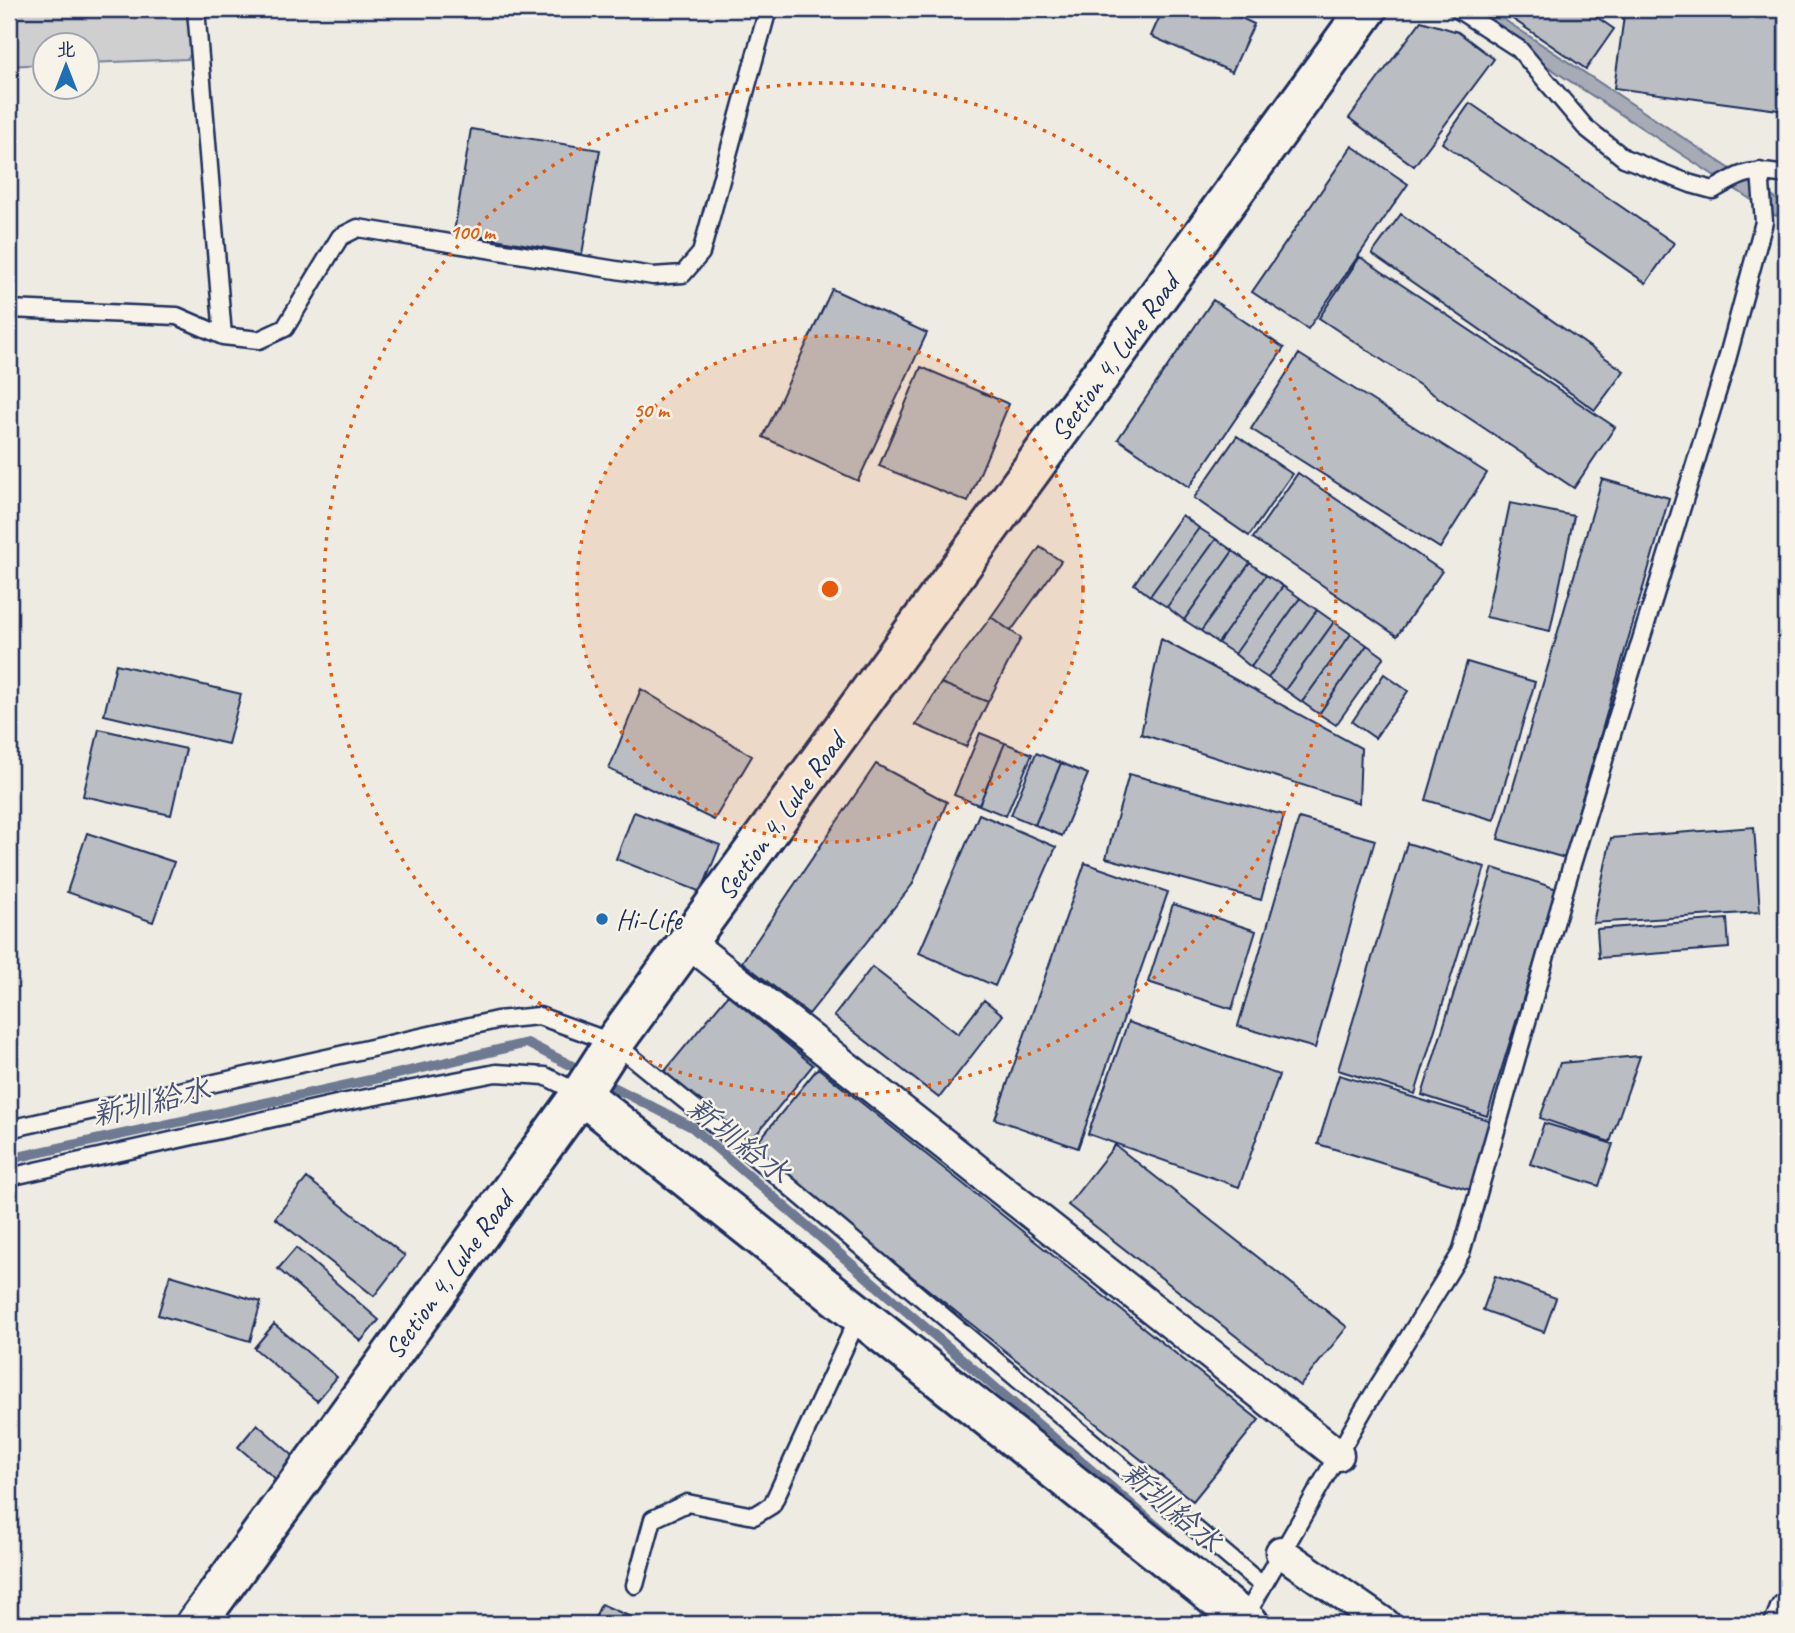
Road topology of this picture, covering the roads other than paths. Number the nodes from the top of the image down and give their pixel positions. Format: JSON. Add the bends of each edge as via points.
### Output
{"nodes":[{"id":1,"x":196,"y":9,"type":"edge"},
{"id":2,"x":768,"y":9,"type":"edge"},
{"id":3,"x":1367,"y":9,"type":"edge"},
{"id":4,"x":1457,"y":9,"type":"edge"},
{"id":5,"x":1760,"y":171,"type":"junction"},
{"id":6,"x":1786,"y":175,"type":"edge"},
{"id":7,"x":9,"y":309,"type":"edge"},
{"id":8,"x":223,"y":336,"type":"junction"},
{"id":9,"x":688,"y":942,"type":"junction"},
{"id":10,"x":614,"y":1043,"type":"junction"},
{"id":11,"x":581,"y":1094,"type":"junction"},
{"id":12,"x":9,"y":1129,"type":"edge"},
{"id":13,"x":9,"y":1177,"type":"edge"},
{"id":14,"x":860,"y":1314,"type":"junction"},
{"id":15,"x":1338,"y":1455,"type":"junction"},
{"id":16,"x":1281,"y":1552,"type":"junction"},
{"id":17,"x":635,"y":1585,"type":"dead end"},
{"id":18,"x":1262,"y":1585,"type":"junction"},
{"id":19,"x":1786,"y":1609,"type":"edge"},
{"id":20,"x":1244,"y":1623,"type":"edge"},
{"id":21,"x":196,"y":1624,"type":"edge"},
{"id":22,"x":1385,"y":1624,"type":"edge"},
{"id":23,"x":1780,"y":1624,"type":"edge"}],
"edges":[{"from":1,"to":8,"type":"lane"},
{"from":2,"to":8,"type":"lane","via":[[701,253],[683,274],[653,276],[358,228],[340,237],[285,328],[259,340]]},
{"from":3,"to":9,"type":"main road","name":"Section 4, Luhe Road"},
{"from":4,"to":5,"type":"lane","via":[[1519,49],[1585,127],[1624,158],[1713,190],[1741,173]]},
{"from":5,"to":6,"type":"lane"},
{"from":5,"to":15,"type":"lane","via":[[1764,222],[1729,354],[1572,864],[1461,1253]]},
{"from":7,"to":8,"type":"lane","via":[[177,316]]},
{"from":9,"to":10,"type":"main road","name":"Section 4, Luhe Road"},
{"from":9,"to":15,"type":"street"},
{"from":10,"to":11,"type":"main road","name":"Section 4, Luhe Road"},
{"from":10,"to":12,"type":"lane","via":[[539,1016],[497,1020]]},
{"from":10,"to":18,"type":"lane"},
{"from":11,"to":13,"type":"lane","via":[[545,1076],[496,1073]]},
{"from":11,"to":14,"type":"main road"},
{"from":11,"to":21,"type":"main road","name":"Section 4, Luhe Road"},
{"from":14,"to":17,"type":"lane","via":[[772,1505],[754,1516],[687,1503],[653,1518]]},
{"from":14,"to":20,"type":"main road"},
{"from":15,"to":16,"type":"lane"},
{"from":16,"to":18,"type":"lane"},
{"from":16,"to":22,"type":"street"},
{"from":18,"to":20,"type":"lane"},
{"from":19,"to":23,"type":"street"}]}
